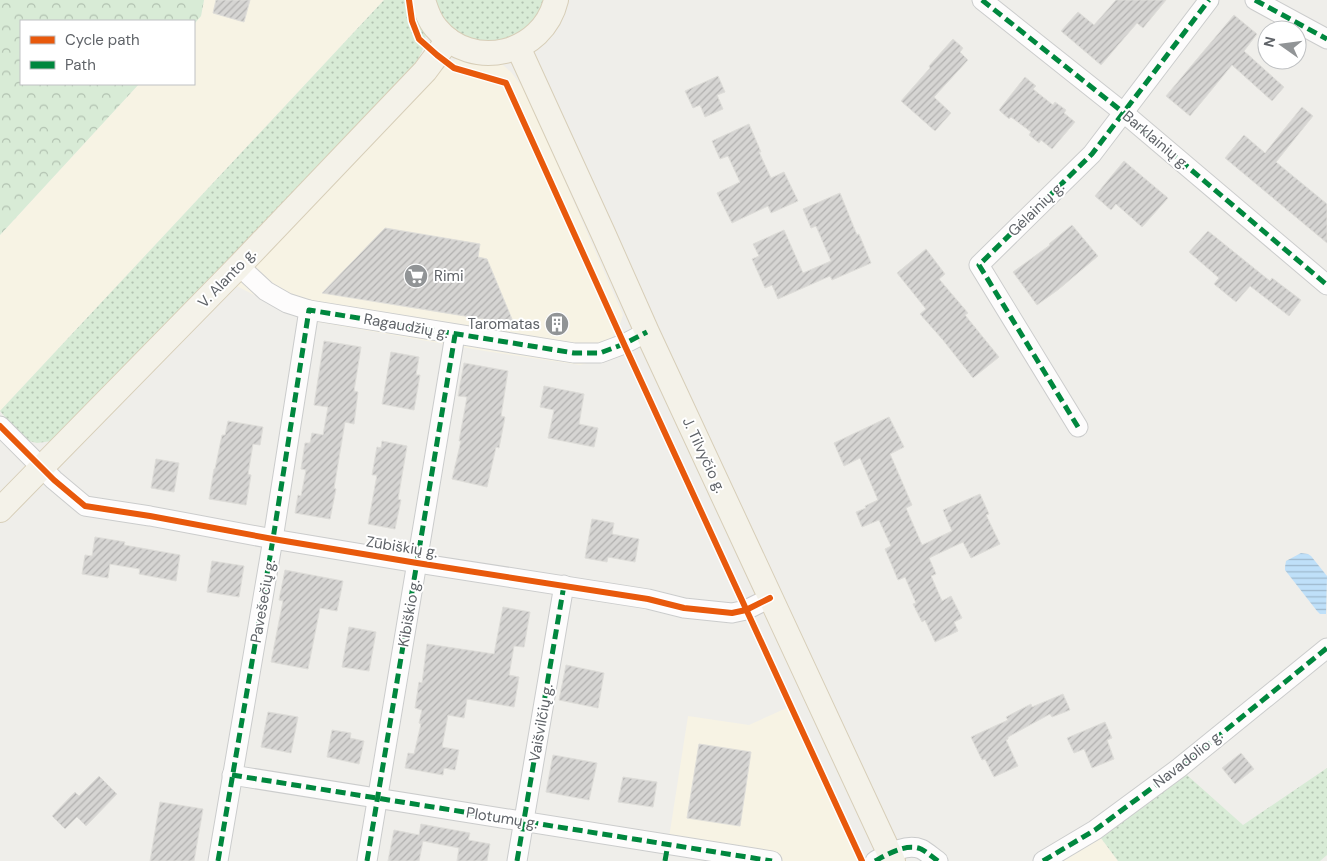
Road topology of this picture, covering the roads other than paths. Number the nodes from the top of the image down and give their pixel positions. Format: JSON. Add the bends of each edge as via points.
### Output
{"nodes":[{"id":1,"x":423,"y":0,"type":"edge"},
{"id":2,"x":556,"y":0,"type":"edge"},
{"id":3,"x":982,"y":0,"type":"edge"},
{"id":4,"x":1209,"y":0,"type":"edge"},
{"id":5,"x":1255,"y":0,"type":"edge"},
{"id":6,"x":1327,"y":39,"type":"edge"},
{"id":7,"x":448,"y":40,"type":"junction"},
{"id":8,"x":518,"y":47,"type":"junction"},
{"id":9,"x":1124,"y":113,"type":"junction"},
{"id":10,"x":239,"y":266,"type":"junction"},
{"id":11,"x":1327,"y":285,"type":"edge"},
{"id":12,"x":309,"y":310,"type":"junction"},
{"id":13,"x":647,"y":332,"type":"junction"},
{"id":14,"x":455,"y":335,"type":"junction"},
{"id":15,"x":0,"y":426,"type":"edge"},
{"id":16,"x":1078,"y":427,"type":"dead end"},
{"id":17,"x":43,"y":467,"type":"junction"},
{"id":18,"x":0,"y":510,"type":"edge"},
{"id":19,"x":273,"y":539,"type":"junction"},
{"id":20,"x":417,"y":563,"type":"junction"},
{"id":21,"x":564,"y":585,"type":"junction"},
{"id":22,"x":770,"y":598,"type":"junction"},
{"id":23,"x":1327,"y":648,"type":"edge"},
{"id":24,"x":232,"y":775,"type":"junction"},
{"id":25,"x":377,"y":798,"type":"junction"},
{"id":26,"x":524,"y":821,"type":"junction"},
{"id":27,"x":666,"y":853,"type":"edge"},
{"id":28,"x":886,"y":858,"type":"edge"},
{"id":29,"x":218,"y":861,"type":"edge"},
{"id":30,"x":367,"y":861,"type":"edge"},
{"id":31,"x":517,"y":861,"type":"edge"},
{"id":32,"x":772,"y":861,"type":"edge"},
{"id":33,"x":938,"y":861,"type":"edge"},
{"id":34,"x":1043,"y":861,"type":"edge"}],
"edges":[{"from":1,"to":7,"type":"main road","via":[[436,27]]},
{"from":2,"to":8,"type":"main road","via":[[541,30]]},
{"from":3,"to":9,"type":"street","name":"Barklainių g."},
{"from":4,"to":9,"type":"street","name":"Gėlainių g."},
{"from":5,"to":6,"type":"street"},
{"from":7,"to":8,"type":"main road","via":[[464,49],[482,53],[501,53]]},
{"from":7,"to":10,"type":"main road","name":"V. Alanto g.","via":[[425,71]]},
{"from":8,"to":13,"type":"main road","name":"J. Tilvyčio g."},
{"from":9,"to":11,"type":"street","name":"Barklainių g."},
{"from":9,"to":16,"type":"street","name":"Gėlainių g.","via":[[1092,154],[979,265]]},
{"from":10,"to":12,"type":"street","name":"Ragaudžių g.","via":[[266,291]]},
{"from":10,"to":17,"type":"main road","name":"V. Alanto g."},
{"from":12,"to":14,"type":"street","name":"Ragaudžių g."},
{"from":12,"to":19,"type":"street","name":"Pavešečių g."},
{"from":13,"to":14,"type":"street","name":"Ragaudžių g.","via":[[600,353],[574,354]]},
{"from":13,"to":22,"type":"main road","name":"J. Tilvyčio g."},
{"from":14,"to":20,"type":"street","name":"Kibiškio g."},
{"from":15,"to":17,"type":"street","name":"Zūbiškių g."},
{"from":17,"to":18,"type":"main road","name":"V. Alanto g."},
{"from":17,"to":19,"type":"street","name":"Zūbiškių g.","via":[[84,506]]},
{"from":19,"to":20,"type":"street","name":"Zūbiškių g."},
{"from":19,"to":24,"type":"street","name":"Pavešečių g."},
{"from":20,"to":21,"type":"street","name":"Zūbiškių g."},
{"from":20,"to":25,"type":"street","name":"Kibiškio g."},
{"from":21,"to":22,"type":"street","name":"Zūbiškių g.","via":[[711,612],[746,610]]},
{"from":21,"to":26,"type":"street","name":"Vaišvilčių g."},
{"from":22,"to":28,"type":"main road","name":"J. Tilvyčio g."},
{"from":23,"to":34,"type":"street","name":"Navadolio g.","via":[[1179,768],[1095,830]]},
{"from":24,"to":25,"type":"street","name":"Plotumų g."},
{"from":24,"to":29,"type":"street","name":"Pavešečių g."},
{"from":25,"to":26,"type":"street","name":"Plotumų g."},
{"from":25,"to":30,"type":"street","name":"Kibiškio g."},
{"from":26,"to":27,"type":"street","name":"Plotumų g."},
{"from":26,"to":31,"type":"street","name":"Vaišvilčių g."},
{"from":27,"to":32,"type":"street","name":"Plotumų g."},
{"from":28,"to":33,"type":"street","via":[[911,847],[922,849]]}]}
